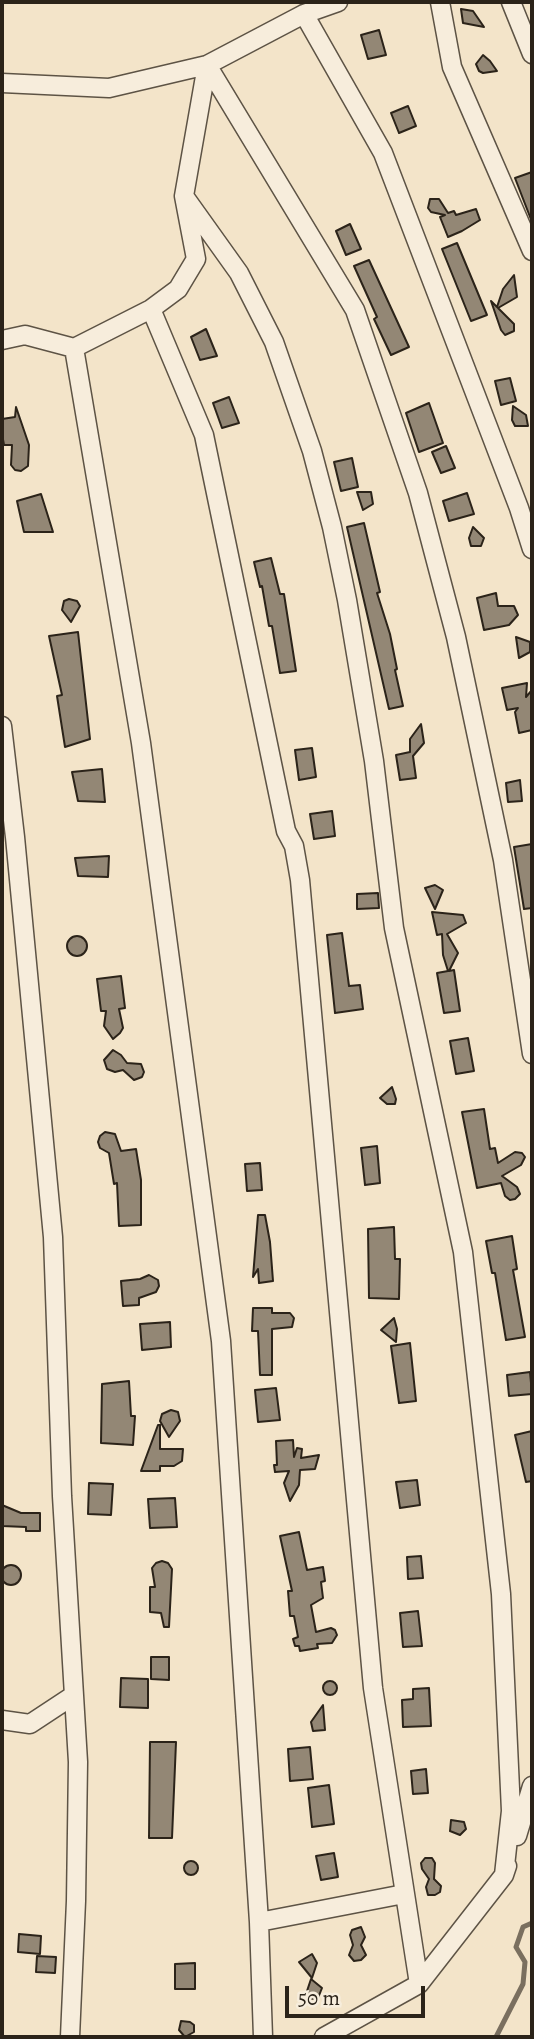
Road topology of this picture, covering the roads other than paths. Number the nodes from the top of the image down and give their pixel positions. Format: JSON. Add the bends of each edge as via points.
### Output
{"nodes":[{"id":1,"x":338,"y":2,"type":"edge"},
{"id":2,"x":440,"y":2,"type":"edge"},
{"id":3,"x":511,"y":2,"type":"edge"},
{"id":4,"x":304,"y":14,"type":"junction"},
{"id":5,"x":532,"y":54,"type":"edge"},
{"id":6,"x":207,"y":65,"type":"junction"},
{"id":7,"x":2,"y":83,"type":"edge"},
{"id":8,"x":184,"y":196,"type":"junction"},
{"id":9,"x":532,"y":251,"type":"edge"},
{"id":10,"x":151,"y":309,"type":"junction"},
{"id":11,"x":2,"y":340,"type":"edge"},
{"id":12,"x":74,"y":348,"type":"junction"},
{"id":13,"x":532,"y":549,"type":"edge"},
{"id":14,"x":2,"y":726,"type":"edge"},
{"id":15,"x":532,"y":1054,"type":"edge"},
{"id":16,"x":74,"y":1695,"type":"junction"},
{"id":17,"x":2,"y":1720,"type":"edge"},
{"id":18,"x":532,"y":1786,"type":"edge"},
{"id":19,"x":504,"y":1875,"type":"junction"},
{"id":20,"x":404,"y":1894,"type":"junction"},
{"id":21,"x":259,"y":1922,"type":"junction"},
{"id":22,"x":419,"y":1984,"type":"junction"},
{"id":23,"x":70,"y":2037,"type":"edge"},
{"id":24,"x":263,"y":2037,"type":"edge"},
{"id":25,"x":324,"y":2037,"type":"edge"}],
"edges":[{"from":1,"to":4,"type":"street"},
{"from":2,"to":9,"type":"street","via":[[452,67]]},
{"from":3,"to":5,"type":"street"},
{"from":4,"to":6,"type":"street"},
{"from":4,"to":13,"type":"street","via":[[383,153]]},
{"from":6,"to":7,"type":"street","via":[[109,88]]},
{"from":6,"to":8,"type":"street"},
{"from":6,"to":15,"type":"street","via":[[355,310],[418,493],[456,637],[503,860]]},
{"from":8,"to":10,"type":"street","via":[[196,260],[178,289]]},
{"from":8,"to":19,"type":"street","via":[[239,273],[274,342],[312,451],[347,600],[374,761],[394,928],[463,1252],[501,1594],[512,1811]]},
{"from":10,"to":12,"type":"street"},
{"from":10,"to":20,"type":"street","via":[[204,435],[286,831],[296,857],[373,1688]]},
{"from":11,"to":12,"type":"street","via":[[25,335]]},
{"from":12,"to":21,"type":"street","via":[[141,743],[221,1340]]},
{"from":14,"to":16,"type":"street","via":[[53,1237]]},
{"from":16,"to":17,"type":"street","via":[[30,1724]]},
{"from":16,"to":23,"type":"street","via":[[78,1790]]},
{"from":18,"to":19,"type":"street"},
{"from":19,"to":22,"type":"street"},
{"from":20,"to":21,"type":"street"},
{"from":20,"to":22,"type":"street"},
{"from":21,"to":24,"type":"street"},
{"from":22,"to":25,"type":"street"}]}
